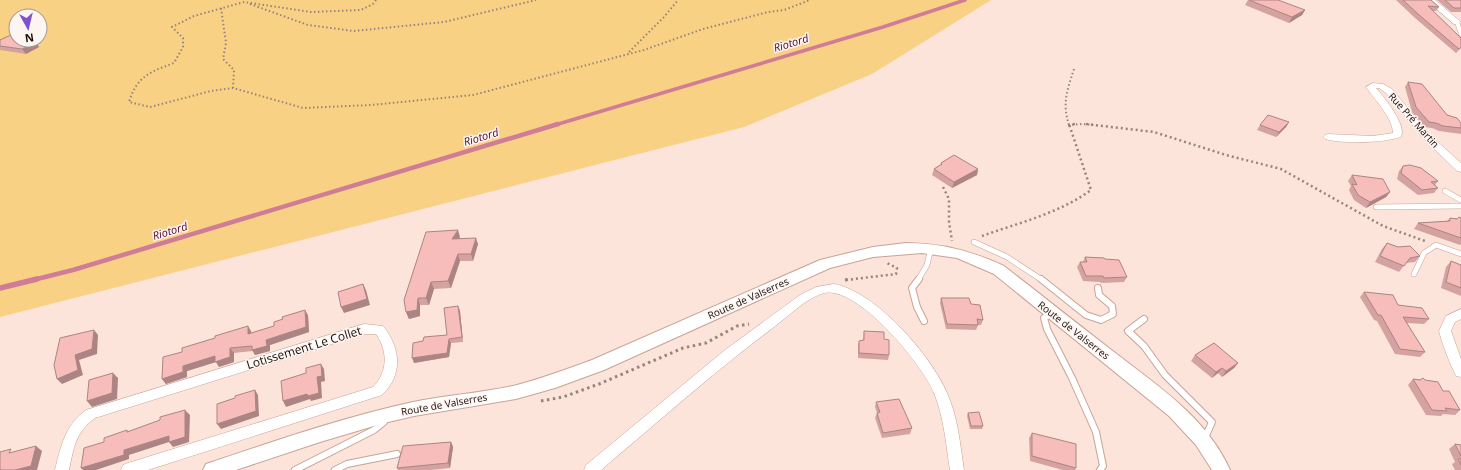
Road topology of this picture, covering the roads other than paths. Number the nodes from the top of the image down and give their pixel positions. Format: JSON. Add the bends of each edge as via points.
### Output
{"nodes":[{"id":1,"x":1430,"y":0,"type":"edge"},
{"id":2,"x":1460,"y":24,"type":"edge"},
{"id":3,"x":1461,"y":34,"type":"edge"},
{"id":4,"x":1328,"y":136,"type":"dead end"},
{"id":5,"x":1461,"y":169,"type":"edge"},
{"id":6,"x":1445,"y":191,"type":"dead end"},
{"id":7,"x":1461,"y":200,"type":"edge"},
{"id":8,"x":1461,"y":206,"type":"edge"},
{"id":9,"x":1376,"y":207,"type":"edge"},
{"id":10,"x":974,"y":242,"type":"road end"},
{"id":11,"x":931,"y":248,"type":"junction"},
{"id":12,"x":1461,"y":254,"type":"edge"},
{"id":13,"x":1414,"y":274,"type":"dead end"},
{"id":14,"x":1098,"y":288,"type":"dead end"},
{"id":15,"x":1052,"y":312,"type":"junction"},
{"id":16,"x":1461,"y":314,"type":"edge"},
{"id":17,"x":1144,"y":319,"type":"dead end"},
{"id":18,"x":924,"y":321,"type":"dead end"},
{"id":19,"x":1461,"y":372,"type":"edge"},
{"id":20,"x":384,"y":416,"type":"junction"},
{"id":21,"x":1204,"y":440,"type":"junction"},
{"id":22,"x":396,"y":454,"type":"dead end"},
{"id":23,"x":62,"y":470,"type":"edge"},
{"id":24,"x":128,"y":470,"type":"edge"},
{"id":25,"x":212,"y":470,"type":"edge"},
{"id":26,"x":295,"y":470,"type":"edge"},
{"id":27,"x":334,"y":470,"type":"edge"},
{"id":28,"x":591,"y":470,"type":"edge"},
{"id":29,"x":957,"y":470,"type":"edge"},
{"id":30,"x":1100,"y":470,"type":"edge"},
{"id":31,"x":1221,"y":470,"type":"edge"}],
"edges":[{"from":1,"to":2,"type":"street"},
{"from":2,"to":3,"type":"lane"},
{"from":4,"to":5,"type":"street","name":"Rue Pré Martin","via":[[1380,139],[1398,134],[1398,128],[1382,101],[1370,87],[1376,84],[1384,86],[1426,136]]},
{"from":6,"to":7,"type":"lane"},
{"from":8,"to":9,"type":"lane"},
{"from":10,"to":14,"type":"lane","via":[[986,246],[1030,272],[1087,315],[1098,321],[1107,320],[1113,314],[1112,306],[1099,295]]},
{"from":11,"to":15,"type":"street","name":"Route de Valserres","via":[[955,252],[999,270]]},
{"from":11,"to":18,"type":"lane","via":[[930,261],[912,288]]},
{"from":11,"to":20,"type":"street","name":"Route de Valserres","via":[[874,253],[825,264],[555,381],[516,392]]},
{"from":12,"to":13,"type":"lane","via":[[1436,245],[1424,253]]},
{"from":15,"to":21,"type":"street","name":"Route de Valserres","via":[[1142,384]]},
{"from":15,"to":30,"type":"lane","via":[[1044,318],[1047,329],[1096,432],[1103,466]]},
{"from":16,"to":19,"type":"street","via":[[1450,319],[1446,331],[1451,351]]},
{"from":17,"to":21,"type":"lane","via":[[1128,331],[1144,346],[1165,375],[1212,422]]},
{"from":20,"to":25,"type":"street","name":"Route de Valserres"},
{"from":20,"to":26,"type":"lane","via":[[384,422],[374,430]]},
{"from":21,"to":31,"type":"street","name":"Route de Valserres","via":[[1216,457]]},
{"from":22,"to":27,"type":"lane","via":[[347,464]]},
{"from":23,"to":24,"type":"street","name":"Lotissement Le Collet","via":[[70,436],[82,420],[91,414],[364,328],[378,329],[383,334],[391,352],[392,365],[389,379],[377,391]]},
{"from":28,"to":29,"type":"street","via":[[729,354],[804,298],[822,289],[837,288],[856,297],[880,314],[920,359],[940,392],[948,417]]}]}
